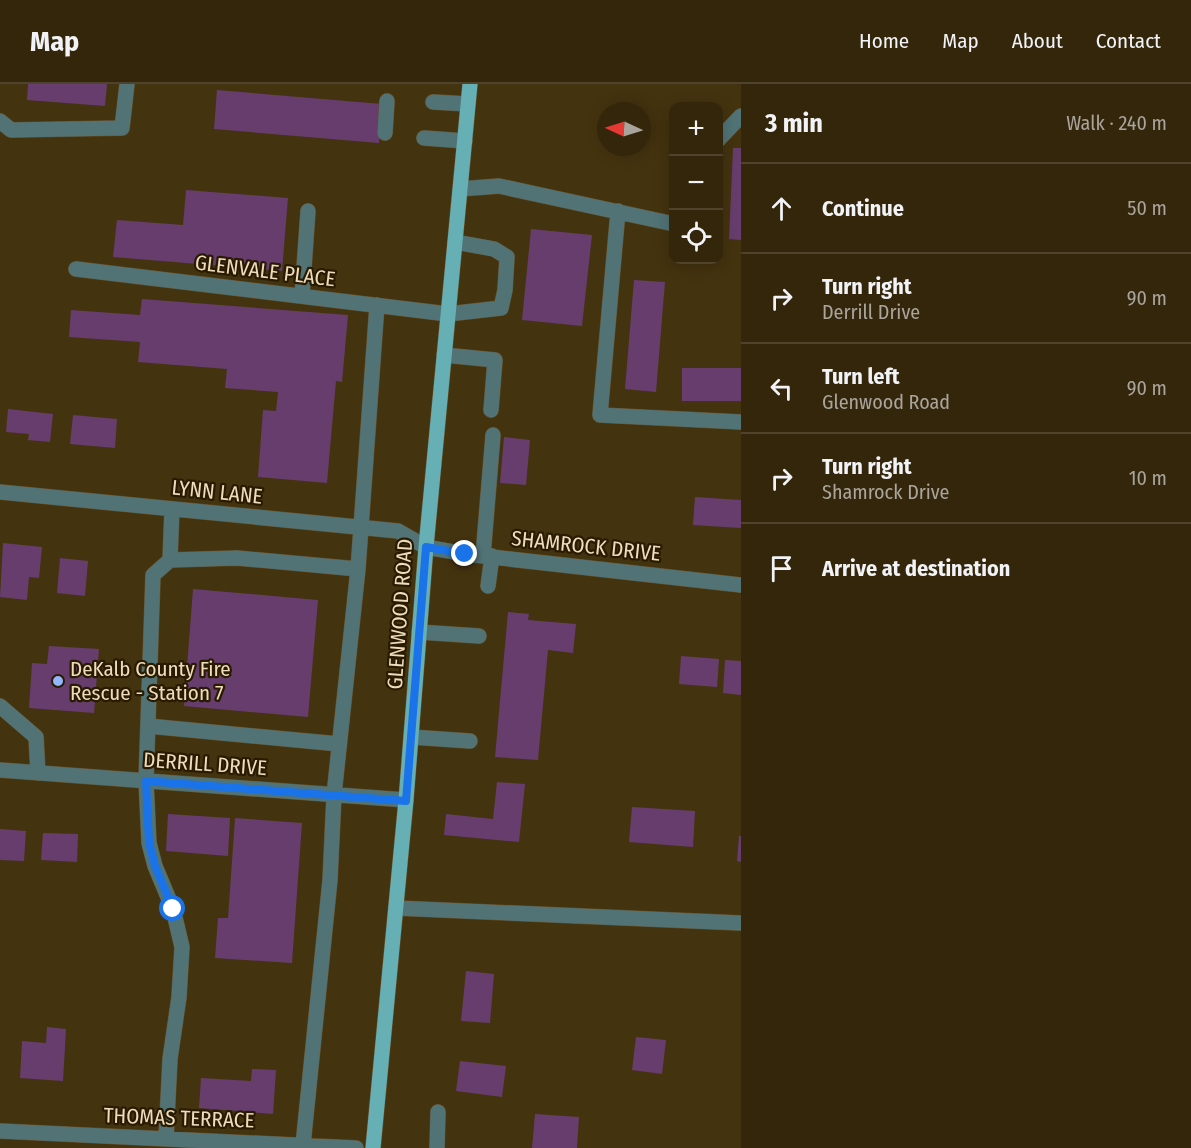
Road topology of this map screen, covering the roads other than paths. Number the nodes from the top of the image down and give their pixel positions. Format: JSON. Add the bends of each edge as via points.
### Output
{"nodes":[{"id":1,"x":127,"y":84,"type":"edge"},
{"id":2,"x":470,"y":84,"type":"edge"},
{"id":3,"x":387,"y":101,"type":"dead end"},
{"id":4,"x":433,"y":102,"type":"dead end"},
{"id":5,"x":468,"y":104,"type":"junction"},
{"id":6,"x":741,"y":116,"type":"edge"},
{"id":7,"x":0,"y":121,"type":"edge"},
{"id":8,"x":385,"y":133,"type":"dead end"},
{"id":9,"x":723,"y":135,"type":"edge"},
{"id":10,"x":424,"y":138,"type":"dead end"},
{"id":11,"x":465,"y":141,"type":"junction"},
{"id":12,"x":460,"y":189,"type":"junction"},
{"id":13,"x":308,"y":210,"type":"dead end"},
{"id":14,"x":618,"y":211,"type":"junction"},
{"id":15,"x":669,"y":223,"type":"edge"},
{"id":16,"x":455,"y":242,"type":"junction"},
{"id":17,"x":76,"y":269,"type":"dead end"},
{"id":18,"x":302,"y":296,"type":"junction"},
{"id":19,"x":377,"y":305,"type":"junction"},
{"id":20,"x":448,"y":314,"type":"junction"},
{"id":21,"x":444,"y":355,"type":"junction"},
{"id":22,"x":491,"y":410,"type":"dead end"},
{"id":23,"x":741,"y":422,"type":"edge"},
{"id":24,"x":493,"y":435,"type":"dead end"},
{"id":25,"x":0,"y":492,"type":"edge"},
{"id":26,"x":172,"y":509,"type":"junction"},
{"id":27,"x":360,"y":527,"type":"junction"},
{"id":28,"x":426,"y":547,"type":"junction"},
{"id":29,"x":488,"y":556,"type":"junction"},
{"id":30,"x":170,"y":560,"type":"junction"},
{"id":31,"x":358,"y":569,"type":"junction"},
{"id":32,"x":741,"y":585,"type":"edge"},
{"id":33,"x":488,"y":586,"type":"dead end"},
{"id":34,"x":419,"y":632,"type":"junction"},
{"id":35,"x":479,"y":636,"type":"dead end"},
{"id":36,"x":0,"y":706,"type":"edge"},
{"id":37,"x":148,"y":726,"type":"junction"},
{"id":38,"x":411,"y":737,"type":"junction"},
{"id":39,"x":470,"y":741,"type":"dead end"},
{"id":40,"x":339,"y":744,"type":"junction"},
{"id":41,"x":0,"y":770,"type":"edge"},
{"id":42,"x":38,"y":773,"type":"junction"},
{"id":43,"x":146,"y":781,"type":"junction"},
{"id":44,"x":334,"y":795,"type":"junction"},
{"id":45,"x":406,"y":801,"type":"junction"},
{"id":46,"x":396,"y":908,"type":"junction"},
{"id":47,"x":741,"y":923,"type":"edge"},
{"id":48,"x":438,"y":1112,"type":"dead end"},
{"id":49,"x":0,"y":1131,"type":"edge"},
{"id":50,"x":166,"y":1139,"type":"junction"},
{"id":51,"x":303,"y":1145,"type":"junction"},
{"id":52,"x":356,"y":1148,"type":"edge"},
{"id":53,"x":373,"y":1148,"type":"edge"},
{"id":54,"x":436,"y":1148,"type":"edge"}],
"edges":[{"from":1,"to":7,"type":"street","via":[[122,128],[11,130]]},
{"from":2,"to":5,"type":"main road","name":"GLENWOOD ROAD"},
{"from":3,"to":8,"type":"street"},
{"from":4,"to":5,"type":"street"},
{"from":5,"to":11,"type":"main road","name":"GLENWOOD ROAD"},
{"from":6,"to":9,"type":"street"},
{"from":10,"to":11,"type":"street"},
{"from":11,"to":12,"type":"main road","name":"GLENWOOD ROAD"},
{"from":12,"to":14,"type":"street","via":[[499,186]]},
{"from":12,"to":16,"type":"main road","name":"GLENWOOD ROAD"},
{"from":13,"to":18,"type":"street"},
{"from":14,"to":15,"type":"street"},
{"from":14,"to":23,"type":"street","via":[[600,415]]},
{"from":16,"to":20,"type":"main road","name":"GLENWOOD ROAD"},
{"from":16,"to":20,"type":"street","name":"GLENVALE PLACE","via":[[494,249],[507,257],[506,290],[501,308]]},
{"from":17,"to":18,"type":"street","name":"GLENVALE PLACE"},
{"from":18,"to":19,"type":"street","name":"GLENVALE PLACE"},
{"from":19,"to":20,"type":"street","name":"GLENVALE PLACE"},
{"from":19,"to":27,"type":"street"},
{"from":20,"to":21,"type":"main road","name":"GLENWOOD ROAD"},
{"from":21,"to":22,"type":"street","via":[[495,360]]},
{"from":21,"to":28,"type":"main road","name":"GLENWOOD ROAD"},
{"from":24,"to":29,"type":"street"},
{"from":25,"to":26,"type":"street","name":"LYNN LANE"},
{"from":26,"to":27,"type":"street","name":"LYNN LANE"},
{"from":26,"to":30,"type":"street"},
{"from":27,"to":28,"type":"street","name":"LYNN LANE","via":[[398,531]]},
{"from":27,"to":31,"type":"street"},
{"from":28,"to":29,"type":"street","name":"SHAMROCK DRIVE"},
{"from":28,"to":34,"type":"main road","name":"GLENWOOD ROAD"},
{"from":29,"to":32,"type":"street","name":"SHAMROCK DRIVE"},
{"from":29,"to":33,"type":"street"},
{"from":30,"to":31,"type":"street","via":[[237,558]]},
{"from":30,"to":37,"type":"street","via":[[153,574]]},
{"from":31,"to":40,"type":"street"},
{"from":34,"to":35,"type":"street"},
{"from":34,"to":38,"type":"main road","name":"GLENWOOD ROAD"},
{"from":36,"to":42,"type":"street","via":[[36,736]]},
{"from":37,"to":40,"type":"street"},
{"from":37,"to":43,"type":"street"},
{"from":38,"to":39,"type":"street"},
{"from":38,"to":45,"type":"main road","name":"GLENWOOD ROAD"},
{"from":40,"to":44,"type":"street"},
{"from":41,"to":42,"type":"street","name":"DERRILL DRIVE"},
{"from":42,"to":43,"type":"street","name":"DERRILL DRIVE"},
{"from":43,"to":44,"type":"street","name":"DERRILL DRIVE"},
{"from":43,"to":50,"type":"street","via":[[149,843],[182,947]]},
{"from":44,"to":45,"type":"street","name":"DERRILL DRIVE"},
{"from":44,"to":51,"type":"street","via":[[330,880]]},
{"from":45,"to":46,"type":"main road","name":"GLENWOOD ROAD"},
{"from":46,"to":47,"type":"street"},
{"from":46,"to":53,"type":"main road","name":"GLENWOOD ROAD"},
{"from":48,"to":54,"type":"street"},
{"from":49,"to":50,"type":"street","name":"THOMAS TERRACE"},
{"from":50,"to":51,"type":"street","name":"THOMAS TERRACE"},
{"from":51,"to":52,"type":"street","name":"THOMAS TERRACE"}]}
